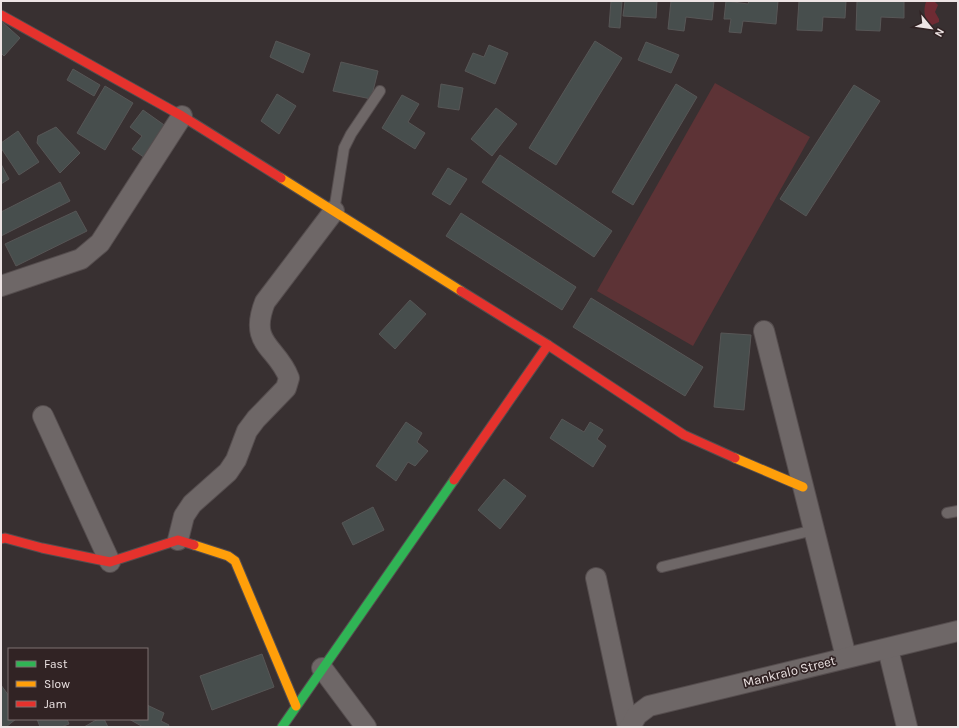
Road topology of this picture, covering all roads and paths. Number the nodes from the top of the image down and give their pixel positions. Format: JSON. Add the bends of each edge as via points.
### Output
{"nodes":[{"id":1,"x":1,"y":15,"type":"edge"},
{"id":2,"x":380,"y":91,"type":"dead end"},
{"id":3,"x":182,"y":116,"type":"junction"},
{"id":4,"x":334,"y":211,"type":"junction"},
{"id":5,"x":1,"y":286,"type":"edge"},
{"id":6,"x":764,"y":331,"type":"dead end"},
{"id":7,"x":548,"y":345,"type":"junction"},
{"id":8,"x":43,"y":416,"type":"dead end"},
{"id":9,"x":803,"y":487,"type":"junction"},
{"id":10,"x":958,"y":511,"type":"edge"},
{"id":11,"x":947,"y":513,"type":"dead end"},
{"id":12,"x":814,"y":530,"type":"junction"},
{"id":13,"x":2,"y":536,"type":"edge"},
{"id":14,"x":178,"y":540,"type":"junction"},
{"id":15,"x":110,"y":562,"type":"junction"},
{"id":16,"x":662,"y":567,"type":"dead end"},
{"id":17,"x":596,"y":578,"type":"dead end"},
{"id":18,"x":958,"y":631,"type":"edge"},
{"id":19,"x":888,"y":649,"type":"junction"},
{"id":20,"x":846,"y":657,"type":"junction"},
{"id":21,"x":322,"y":668,"type":"junction"},
{"id":22,"x":296,"y":706,"type":"junction"},
{"id":23,"x":282,"y":727,"type":"edge"},
{"id":24,"x":366,"y":727,"type":"edge"},
{"id":25,"x":629,"y":727,"type":"edge"},
{"id":26,"x":907,"y":727,"type":"edge"}],
"edges":[{"from":1,"to":3,"type":"street"},
{"from":2,"to":4,"type":"lane","via":[[344,148]]},
{"from":3,"to":4,"type":"street"},
{"from":3,"to":5,"type":"street","via":[[100,243],[81,259]]},
{"from":4,"to":7,"type":"street"},
{"from":4,"to":14,"type":"street","via":[[265,302],[260,314],[260,327],[265,344],[286,369],[289,378],[286,388],[247,432],[236,460],[228,472],[192,504],[184,516]]},
{"from":6,"to":9,"type":"street"},
{"from":7,"to":9,"type":"street","via":[[684,435]]},
{"from":7,"to":21,"type":"street"},
{"from":8,"to":15,"type":"street"},
{"from":9,"to":12,"type":"street"},
{"from":10,"to":11,"type":"lane"},
{"from":12,"to":16,"type":"lane"},
{"from":12,"to":20,"type":"street"},
{"from":13,"to":15,"type":"street","via":[[42,548]]},
{"from":14,"to":15,"type":"street"},
{"from":14,"to":22,"type":"street","via":[[228,556],[234,561]]},
{"from":17,"to":25,"type":"street"},
{"from":18,"to":19,"type":"street","name":"Mankralo Street"},
{"from":19,"to":20,"type":"street","name":"Mankralo Street"},
{"from":19,"to":26,"type":"street"},
{"from":20,"to":25,"type":"street","name":"Mankralo Street","via":[[649,706],[637,715]]},
{"from":21,"to":22,"type":"street"},
{"from":21,"to":24,"type":"street"},
{"from":22,"to":23,"type":"street"}]}
